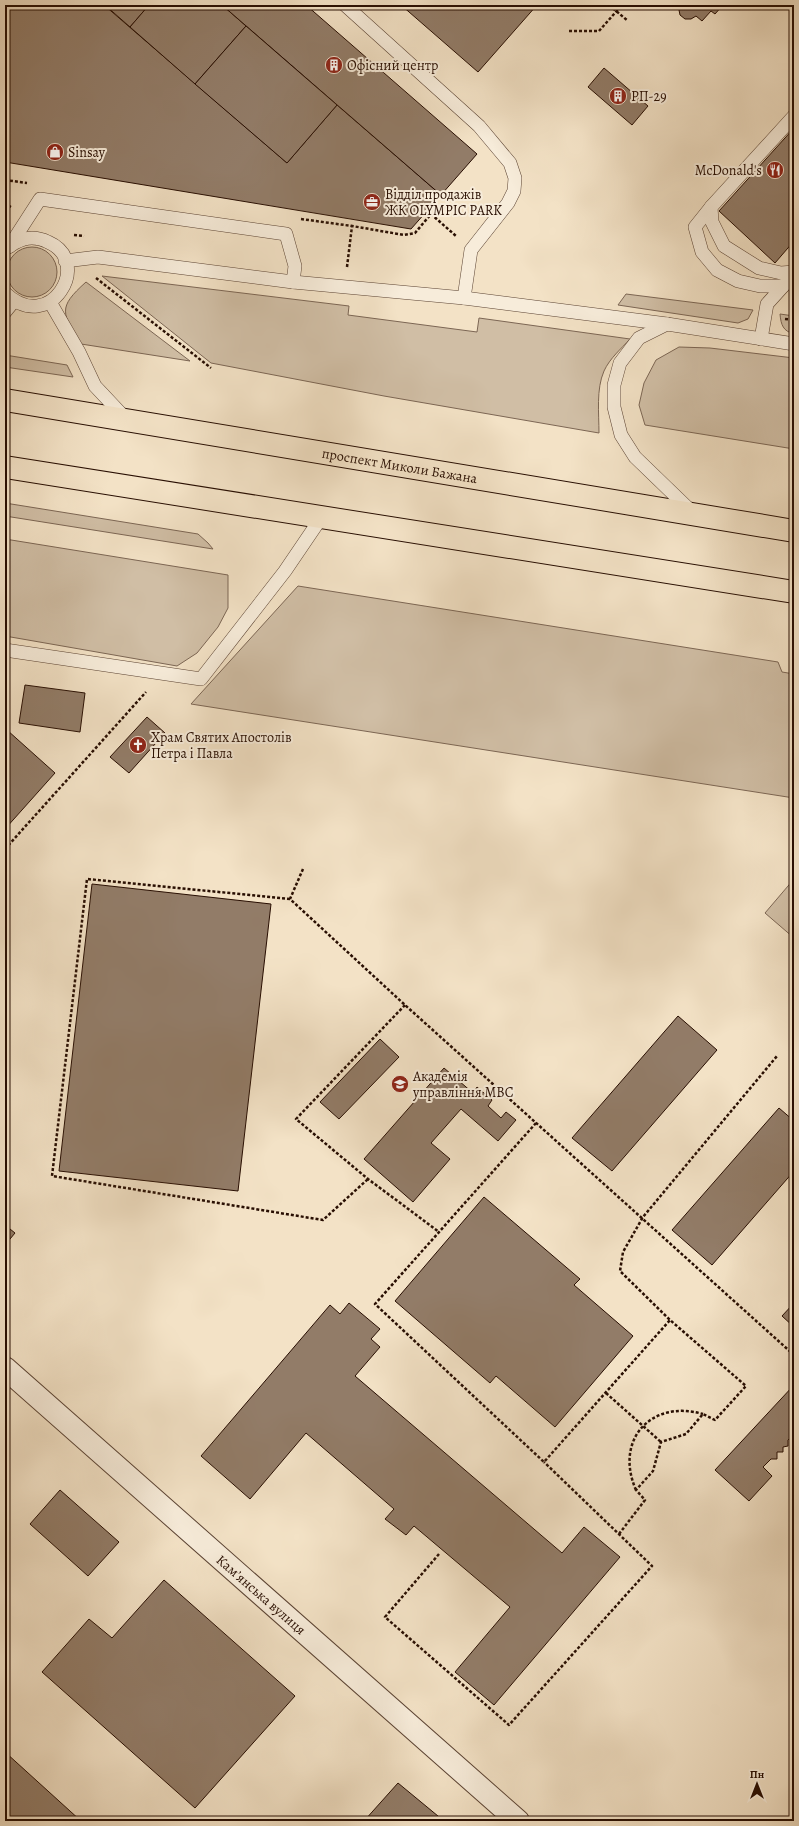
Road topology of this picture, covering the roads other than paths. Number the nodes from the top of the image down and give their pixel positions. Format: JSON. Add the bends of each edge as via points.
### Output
{"nodes":[{"id":1,"x":345,"y":5,"type":"edge"},
{"id":2,"x":794,"y":116,"type":"edge"},
{"id":3,"x":711,"y":207,"type":"junction"},
{"id":4,"x":7,"y":250,"type":"edge"},
{"id":5,"x":65,"y":261,"type":"junction"},
{"id":6,"x":794,"y":272,"type":"edge"},
{"id":7,"x":293,"y":282,"type":"junction"},
{"id":8,"x":782,"y":286,"type":"junction"},
{"id":9,"x":10,"y":297,"type":"edge"},
{"id":10,"x":464,"y":298,"type":"junction"},
{"id":11,"x":50,"y":302,"type":"junction"},
{"id":12,"x":5,"y":312,"type":"edge"},
{"id":13,"x":667,"y":324,"type":"junction"},
{"id":14,"x":761,"y":339,"type":"junction"},
{"id":15,"x":794,"y":344,"type":"edge"},
{"id":16,"x":5,"y":400,"type":"edge"},
{"id":17,"x":126,"y":420,"type":"junction"},
{"id":18,"x":5,"y":467,"type":"edge"},
{"id":19,"x":693,"y":513,"type":"junction"},
{"id":20,"x":321,"y":518,"type":"junction"},
{"id":21,"x":794,"y":531,"type":"edge"},
{"id":22,"x":794,"y":592,"type":"edge"},
{"id":23,"x":5,"y":650,"type":"edge"},
{"id":24,"x":5,"y":1368,"type":"edge"},
{"id":25,"x":518,"y":1821,"type":"edge"}],
"edges":[{"from":1,"to":10,"type":"lane","via":[[479,126],[510,163],[515,178],[514,191],[508,203],[471,250]]},
{"from":2,"to":3,"type":"lane"},
{"from":3,"to":6,"type":"lane","via":[[712,222],[724,246],[758,268],[780,273]]},
{"from":3,"to":8,"type":"lane","via":[[696,227],[702,252],[717,270],[738,282]]},
{"from":4,"to":5,"type":"lane","via":[[25,239],[42,239],[60,251]]},
{"from":4,"to":7,"type":"lane","via":[[40,199],[286,234],[295,266]]},
{"from":5,"to":7,"type":"lane","via":[[98,257]]},
{"from":5,"to":11,"type":"lane","via":[[65,283],[60,294]]},
{"from":6,"to":8,"type":"lane"},
{"from":7,"to":10,"type":"lane"},
{"from":8,"to":14,"type":"lane","via":[[767,304]]},
{"from":9,"to":11,"type":"lane","via":[[26,306]]},
{"from":9,"to":12,"type":"lane"},
{"from":10,"to":13,"type":"lane"},
{"from":11,"to":17,"type":"lane","via":[[79,352],[94,386]]},
{"from":13,"to":14,"type":"lane"},
{"from":13,"to":19,"type":"lane","via":[[638,338],[620,363],[614,385],[614,407],[621,435],[635,458]]},
{"from":14,"to":15,"type":"lane"},
{"from":16,"to":17,"type":"highway","name":"проспект Миколи Бажана"},
{"from":17,"to":19,"type":"highway","name":"проспект Миколи Бажана"},
{"from":18,"to":20,"type":"highway"},
{"from":19,"to":21,"type":"highway","name":"проспект Миколи Бажана"},
{"from":20,"to":22,"type":"highway"},
{"from":20,"to":23,"type":"lane","via":[[285,572],[201,679]]},
{"from":24,"to":25,"type":"street","name":"Камʼянська вулиця"}]}
